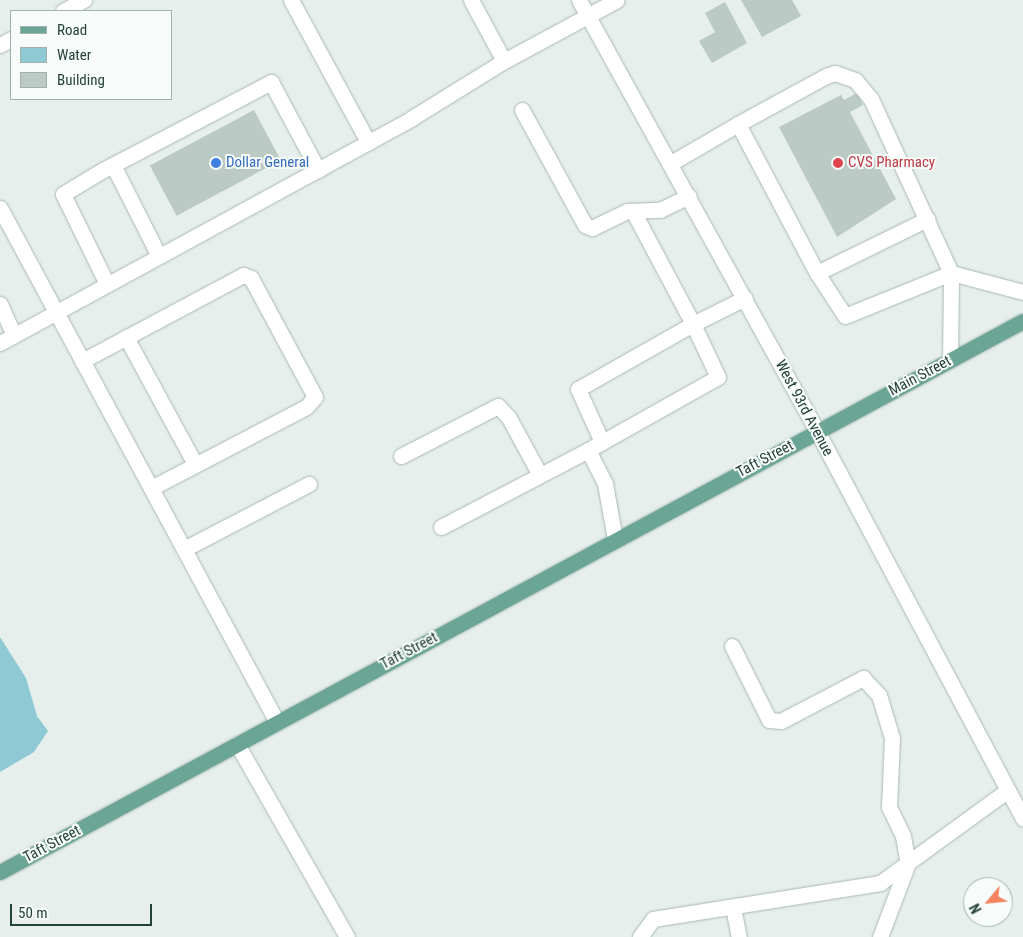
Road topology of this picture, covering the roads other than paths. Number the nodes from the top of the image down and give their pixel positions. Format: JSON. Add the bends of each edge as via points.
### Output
{"nodes":[{"id":1,"x":84,"y":0,"type":"edge"},
{"id":2,"x":291,"y":0,"type":"edge"},
{"id":3,"x":471,"y":0,"type":"edge"},
{"id":4,"x":579,"y":0,"type":"edge"},
{"id":5,"x":617,"y":0,"type":"edge"},
{"id":6,"x":65,"y":10,"type":"edge"},
{"id":7,"x":588,"y":16,"type":"junction"},
{"id":8,"x":504,"y":61,"type":"junction"},
{"id":9,"x":522,"y":110,"type":"dead end"},
{"id":10,"x":738,"y":124,"type":"junction"},
{"id":11,"x":368,"y":142,"type":"junction"},
{"id":12,"x":670,"y":162,"type":"junction"},
{"id":13,"x":113,"y":165,"type":"junction"},
{"id":14,"x":318,"y":170,"type":"junction"},
{"id":15,"x":689,"y":196,"type":"junction"},
{"id":16,"x":0,"y":208,"type":"edge"},
{"id":17,"x":633,"y":211,"type":"junction"},
{"id":18,"x":927,"y":219,"type":"junction"},
{"id":19,"x":159,"y":256,"type":"junction"},
{"id":20,"x":817,"y":273,"type":"junction"},
{"id":21,"x":951,"y":274,"type":"junction"},
{"id":22,"x":107,"y":284,"type":"junction"},
{"id":23,"x":1023,"y":292,"type":"edge"},
{"id":24,"x":744,"y":298,"type":"junction"},
{"id":25,"x":0,"y":304,"type":"edge"},
{"id":26,"x":56,"y":312,"type":"junction"},
{"id":27,"x":1023,"y":321,"type":"edge"},
{"id":28,"x":693,"y":324,"type":"junction"},
{"id":29,"x":14,"y":335,"type":"junction"},
{"id":30,"x":126,"y":338,"type":"junction"},
{"id":31,"x":0,"y":343,"type":"edge"},
{"id":32,"x":950,"y":360,"type":"junction"},
{"id":33,"x":82,"y":361,"type":"junction"},
{"id":34,"x":818,"y":431,"type":"junction"},
{"id":35,"x":602,"y":442,"type":"junction"},
{"id":36,"x":588,"y":450,"type":"junction"},
{"id":37,"x":401,"y":456,"type":"dead end"},
{"id":38,"x":196,"y":464,"type":"junction"},
{"id":39,"x":540,"y":475,"type":"junction"},
{"id":40,"x":309,"y":484,"type":"dead end"},
{"id":41,"x":151,"y":488,"type":"junction"},
{"id":42,"x":441,"y":527,"type":"dead end"},
{"id":43,"x":615,"y":540,"type":"junction"},
{"id":44,"x":184,"y":549,"type":"junction"},
{"id":45,"x":732,"y":646,"type":"dead end"},
{"id":46,"x":277,"y":722,"type":"junction"},
{"id":47,"x":237,"y":744,"type":"junction"},
{"id":48,"x":1008,"y":790,"type":"junction"},
{"id":49,"x":1023,"y":819,"type":"edge"},
{"id":50,"x":908,"y":863,"type":"junction"},
{"id":51,"x":0,"y":872,"type":"edge"},
{"id":52,"x":733,"y":907,"type":"junction"},
{"id":53,"x":347,"y":937,"type":"edge"},
{"id":54,"x":640,"y":937,"type":"edge"},
{"id":55,"x":739,"y":937,"type":"edge"},
{"id":56,"x":880,"y":937,"type":"edge"}],
"edges":[{"from":1,"to":6,"type":"street"},
{"from":2,"to":11,"type":"street"},
{"from":3,"to":8,"type":"street"},
{"from":4,"to":7,"type":"street","name":"West 93rd Avenue"},
{"from":5,"to":7,"type":"street"},
{"from":7,"to":8,"type":"street"},
{"from":7,"to":12,"type":"street","name":"West 93rd Avenue"},
{"from":8,"to":11,"type":"street"},
{"from":9,"to":17,"type":"street","via":[[585,225],[592,228]]},
{"from":10,"to":12,"type":"street"},
{"from":10,"to":18,"type":"street","via":[[826,76],[835,73],[855,80],[871,99]]},
{"from":10,"to":20,"type":"street"},
{"from":11,"to":14,"type":"street"},
{"from":12,"to":15,"type":"street","name":"West 93rd Avenue"},
{"from":13,"to":14,"type":"street","via":[[271,82]]},
{"from":13,"to":19,"type":"street"},
{"from":13,"to":22,"type":"street","via":[[63,194]]},
{"from":14,"to":19,"type":"street"},
{"from":15,"to":17,"type":"street","via":[[660,210]]},
{"from":15,"to":24,"type":"street","name":"West 93rd Avenue"},
{"from":16,"to":26,"type":"street"},
{"from":17,"to":28,"type":"street"},
{"from":18,"to":20,"type":"street"},
{"from":18,"to":21,"type":"street"},
{"from":19,"to":22,"type":"street"},
{"from":20,"to":21,"type":"street","via":[[839,312],[851,316]]},
{"from":21,"to":23,"type":"street"},
{"from":21,"to":32,"type":"street"},
{"from":22,"to":26,"type":"street"},
{"from":24,"to":28,"type":"street"},
{"from":24,"to":34,"type":"street","name":"West 93rd Avenue"},
{"from":25,"to":29,"type":"street"},
{"from":26,"to":29,"type":"street"},
{"from":26,"to":33,"type":"street"},
{"from":27,"to":32,"type":"main road","name":"Main Street"},
{"from":28,"to":35,"type":"street","via":[[578,389]]},
{"from":28,"to":35,"type":"street","via":[[718,377]]},
{"from":29,"to":31,"type":"street"},
{"from":30,"to":33,"type":"street"},
{"from":30,"to":38,"type":"street"},
{"from":30,"to":38,"type":"street","via":[[243,275],[250,278],[315,397],[306,407]]},
{"from":32,"to":34,"type":"main road","name":"Main Street"},
{"from":33,"to":41,"type":"street"},
{"from":34,"to":43,"type":"main road","name":"Taft Street"},
{"from":34,"to":48,"type":"street","name":"West 93rd Avenue"},
{"from":35,"to":36,"type":"street"},
{"from":36,"to":39,"type":"street"},
{"from":36,"to":43,"type":"street","via":[[606,484]]},
{"from":37,"to":39,"type":"street","via":[[498,406],[509,418]]},
{"from":38,"to":41,"type":"street"},
{"from":39,"to":42,"type":"street"},
{"from":40,"to":44,"type":"street"},
{"from":41,"to":44,"type":"street"},
{"from":43,"to":46,"type":"main road","name":"Taft Street"},
{"from":44,"to":46,"type":"street"},
{"from":45,"to":50,"type":"street","via":[[769,720],[781,721],[863,678],[879,695],[892,738],[889,807],[903,836]]},
{"from":46,"to":47,"type":"main road","name":"Taft Street"},
{"from":47,"to":51,"type":"main road","name":"Taft Street"},
{"from":47,"to":53,"type":"street"},
{"from":48,"to":49,"type":"street","name":"West 93rd Avenue"},
{"from":48,"to":50,"type":"street"},
{"from":50,"to":52,"type":"street","via":[[880,883]]},
{"from":50,"to":56,"type":"street"},
{"from":52,"to":54,"type":"street","via":[[653,919]]},
{"from":52,"to":55,"type":"street"}]}
